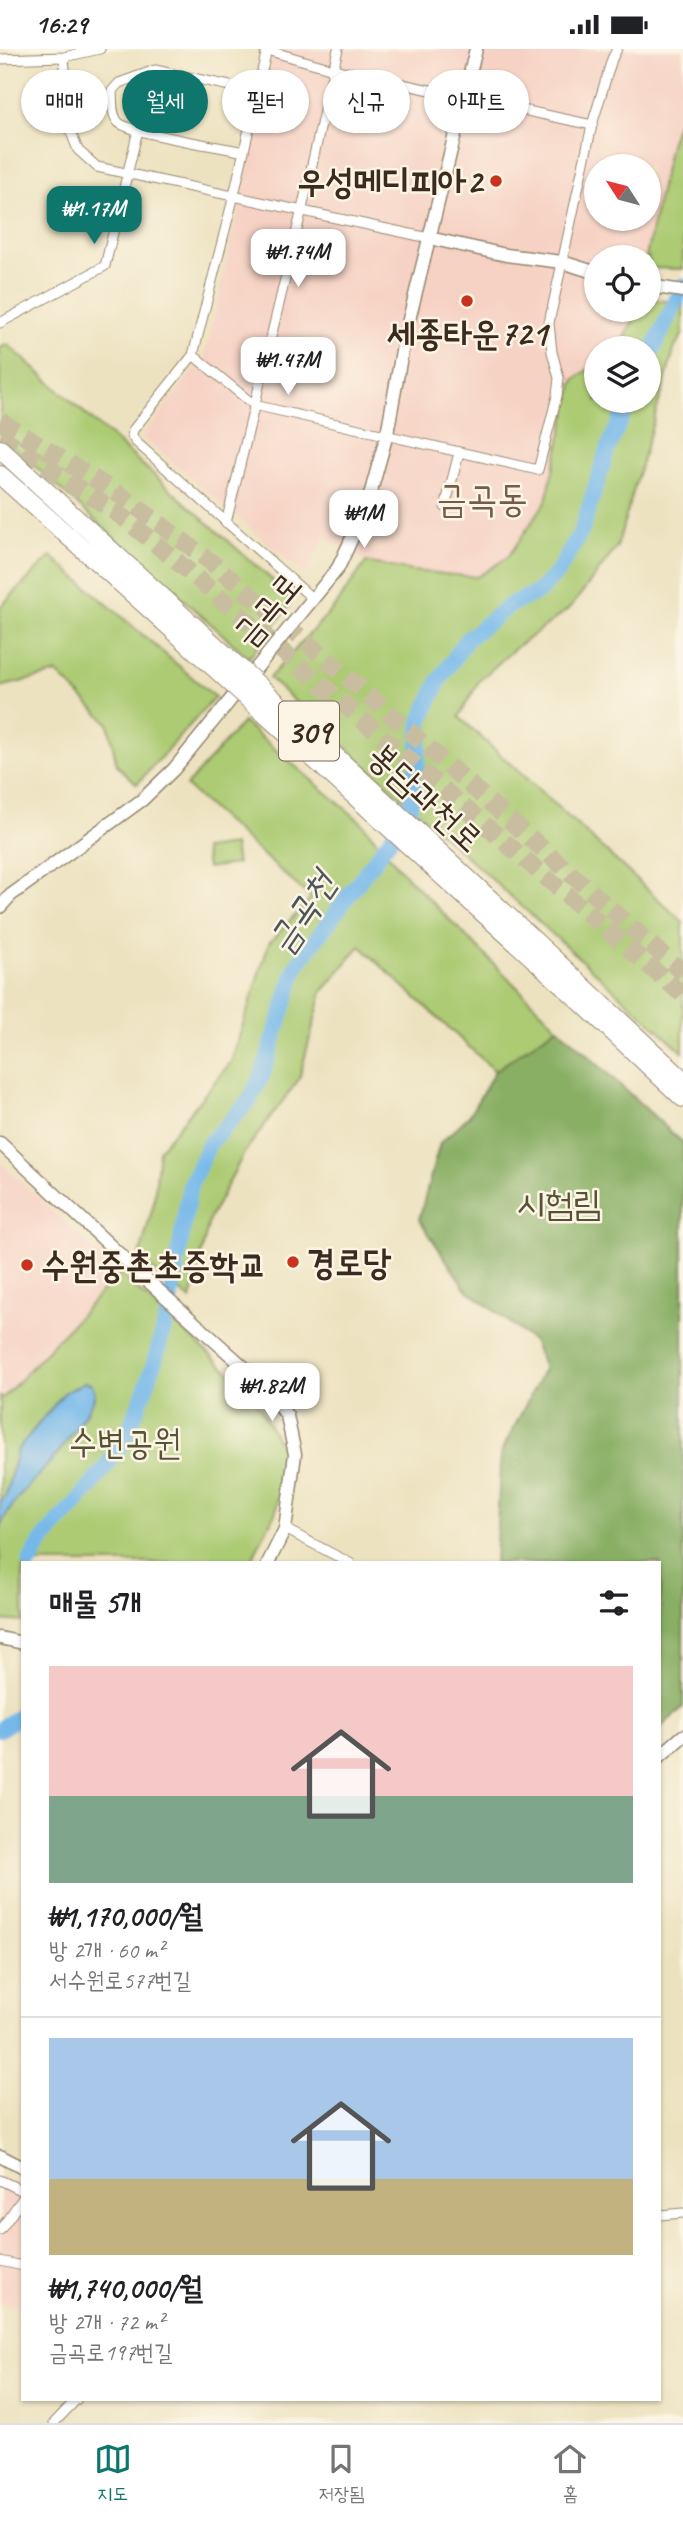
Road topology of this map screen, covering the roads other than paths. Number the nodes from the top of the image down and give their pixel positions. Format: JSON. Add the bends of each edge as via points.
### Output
{"nodes":[{"id":1,"x":100,"y":49,"type":"edge"},
{"id":2,"x":266,"y":49,"type":"edge"},
{"id":3,"x":338,"y":49,"type":"edge"},
{"id":4,"x":476,"y":49,"type":"edge"},
{"id":5,"x":617,"y":49,"type":"edge"},
{"id":6,"x":64,"y":57,"type":"junction"},
{"id":7,"x":0,"y":59,"type":"edge"},
{"id":8,"x":333,"y":69,"type":"junction"},
{"id":9,"x":262,"y":70,"type":"edge"},
{"id":10,"x":471,"y":70,"type":"edge"},
{"id":11,"x":122,"y":82,"type":"edge"},
{"id":12,"x":424,"y":88,"type":"edge"},
{"id":13,"x":529,"y":111,"type":"edge"},
{"id":14,"x":122,"y":125,"type":"edge"},
{"id":15,"x":592,"y":125,"type":"junction"},
{"id":16,"x":137,"y":133,"type":"edge"},
{"id":17,"x":152,"y":133,"type":"edge"},
{"id":18,"x":248,"y":133,"type":"edge"},
{"id":19,"x":456,"y":133,"type":"edge"},
{"id":20,"x":244,"y":152,"type":"junction"},
{"id":21,"x":126,"y":173,"type":"junction"},
{"id":22,"x":234,"y":195,"type":"junction"},
{"id":23,"x":302,"y":209,"type":"junction"},
{"id":24,"x":429,"y":238,"type":"junction"},
{"id":25,"x":562,"y":263,"type":"junction"},
{"id":26,"x":584,"y":269,"type":"edge"},
{"id":27,"x":661,"y":288,"type":"edge"},
{"id":28,"x":683,"y":291,"type":"edge"},
{"id":29,"x":0,"y":323,"type":"edge"},
{"id":30,"x":193,"y":355,"type":"junction"},
{"id":31,"x":254,"y":405,"type":"junction"},
{"id":32,"x":387,"y":434,"type":"junction"},
{"id":33,"x":0,"y":449,"type":"edge"},
{"id":34,"x":460,"y":453,"type":"junction"},
{"id":35,"x":0,"y":475,"type":"edge"},
{"id":36,"x":445,"y":507,"type":"dead end"},
{"id":37,"x":226,"y":523,"type":"junction"},
{"id":38,"x":313,"y":599,"type":"junction"},
{"id":39,"x":166,"y":612,"type":"junction"},
{"id":40,"x":442,"y":865,"type":"junction"},
{"id":41,"x":0,"y":907,"type":"edge"},
{"id":42,"x":683,"y":1080,"type":"edge"},
{"id":43,"x":683,"y":1098,"type":"edge"},
{"id":44,"x":0,"y":1143,"type":"edge"},
{"id":45,"x":285,"y":1529,"type":"junction"},
{"id":46,"x":327,"y":1552,"type":"junction"},
{"id":47,"x":269,"y":1561,"type":"edge"},
{"id":48,"x":323,"y":1561,"type":"edge"},
{"id":49,"x":345,"y":1561,"type":"edge"},
{"id":50,"x":0,"y":1638,"type":"edge"},
{"id":51,"x":21,"y":1643,"type":"edge"},
{"id":52,"x":683,"y":1736,"type":"edge"},
{"id":53,"x":661,"y":1755,"type":"edge"},
{"id":54,"x":0,"y":2156,"type":"edge"},
{"id":55,"x":21,"y":2167,"type":"edge"},
{"id":56,"x":0,"y":2180,"type":"edge"},
{"id":57,"x":21,"y":2190,"type":"edge"},
{"id":58,"x":21,"y":2201,"type":"edge"},
{"id":59,"x":683,"y":2215,"type":"edge"},
{"id":60,"x":661,"y":2218,"type":"edge"},
{"id":61,"x":0,"y":2230,"type":"edge"},
{"id":62,"x":0,"y":2261,"type":"edge"},
{"id":63,"x":21,"y":2266,"type":"edge"},
{"id":64,"x":75,"y":2401,"type":"edge"},
{"id":65,"x":54,"y":2423,"type":"edge"}],
"edges":[{"from":1,"to":6,"type":"street"},
{"from":2,"to":8,"type":"street"},
{"from":2,"to":9,"type":"street"},
{"from":3,"to":8,"type":"street"},
{"from":4,"to":10,"type":"main road","name":"금곡로"},
{"from":5,"to":15,"type":"street"},
{"from":6,"to":7,"type":"street"},
{"from":6,"to":21,"type":"street","via":[[70,130],[78,150],[97,167]]},
{"from":8,"to":12,"type":"street"},
{"from":8,"to":23,"type":"street"},
{"from":11,"to":14,"type":"street","via":[[112,91],[113,114]]},
{"from":13,"to":15,"type":"street"},
{"from":15,"to":25,"type":"street"},
{"from":16,"to":21,"type":"street"},
{"from":17,"to":20,"type":"street"},
{"from":18,"to":20,"type":"street"},
{"from":19,"to":24,"type":"main road","name":"금곡로"},
{"from":20,"to":22,"type":"street"},
{"from":21,"to":22,"type":"street"},
{"from":21,"to":29,"type":"street","via":[[105,266]]},
{"from":22,"to":23,"type":"street"},
{"from":22,"to":30,"type":"street"},
{"from":23,"to":24,"type":"street"},
{"from":23,"to":31,"type":"street"},
{"from":24,"to":25,"type":"main road"},
{"from":24,"to":32,"type":"main road","name":"금곡로"},
{"from":25,"to":26,"type":"main road"},
{"from":25,"to":34,"type":"street","via":[[549,323],[559,378],[538,470]]},
{"from":27,"to":28,"type":"main road"},
{"from":30,"to":31,"type":"street"},
{"from":30,"to":37,"type":"street","via":[[132,436]]},
{"from":31,"to":32,"type":"street"},
{"from":31,"to":37,"type":"street"},
{"from":32,"to":34,"type":"street"},
{"from":32,"to":38,"type":"main road","name":"금곡로","via":[[367,506],[338,568]]},
{"from":33,"to":39,"type":"highway","name":"봉담과천로","number":"309"},
{"from":34,"to":36,"type":"street"},
{"from":35,"to":39,"type":"highway","name":"봉담과천로","number":"309"},
{"from":37,"to":38,"type":"street"},
{"from":38,"to":41,"type":"main road","name":"금곡로","via":[[174,769],[142,800]]},
{"from":39,"to":40,"type":"highway","name":"봉담과천로","number":"309","bridge":true},
{"from":40,"to":42,"type":"highway","name":"봉담과천로","number":"309"},
{"from":40,"to":43,"type":"highway","name":"봉담과천로","number":"309"},
{"from":44,"to":45,"type":"main road","via":[[255,1377],[287,1416],[295,1454]]},
{"from":45,"to":46,"type":"street"},
{"from":45,"to":47,"type":"main road"},
{"from":46,"to":48,"type":"street"},
{"from":46,"to":49,"type":"street"},
{"from":50,"to":51,"type":"main road"},
{"from":52,"to":53,"type":"main road"},
{"from":54,"to":55,"type":"main road"},
{"from":56,"to":57,"type":"street"},
{"from":58,"to":61,"type":"street"},
{"from":59,"to":60,"type":"street"},
{"from":62,"to":63,"type":"street"},
{"from":64,"to":65,"type":"street"}]}
